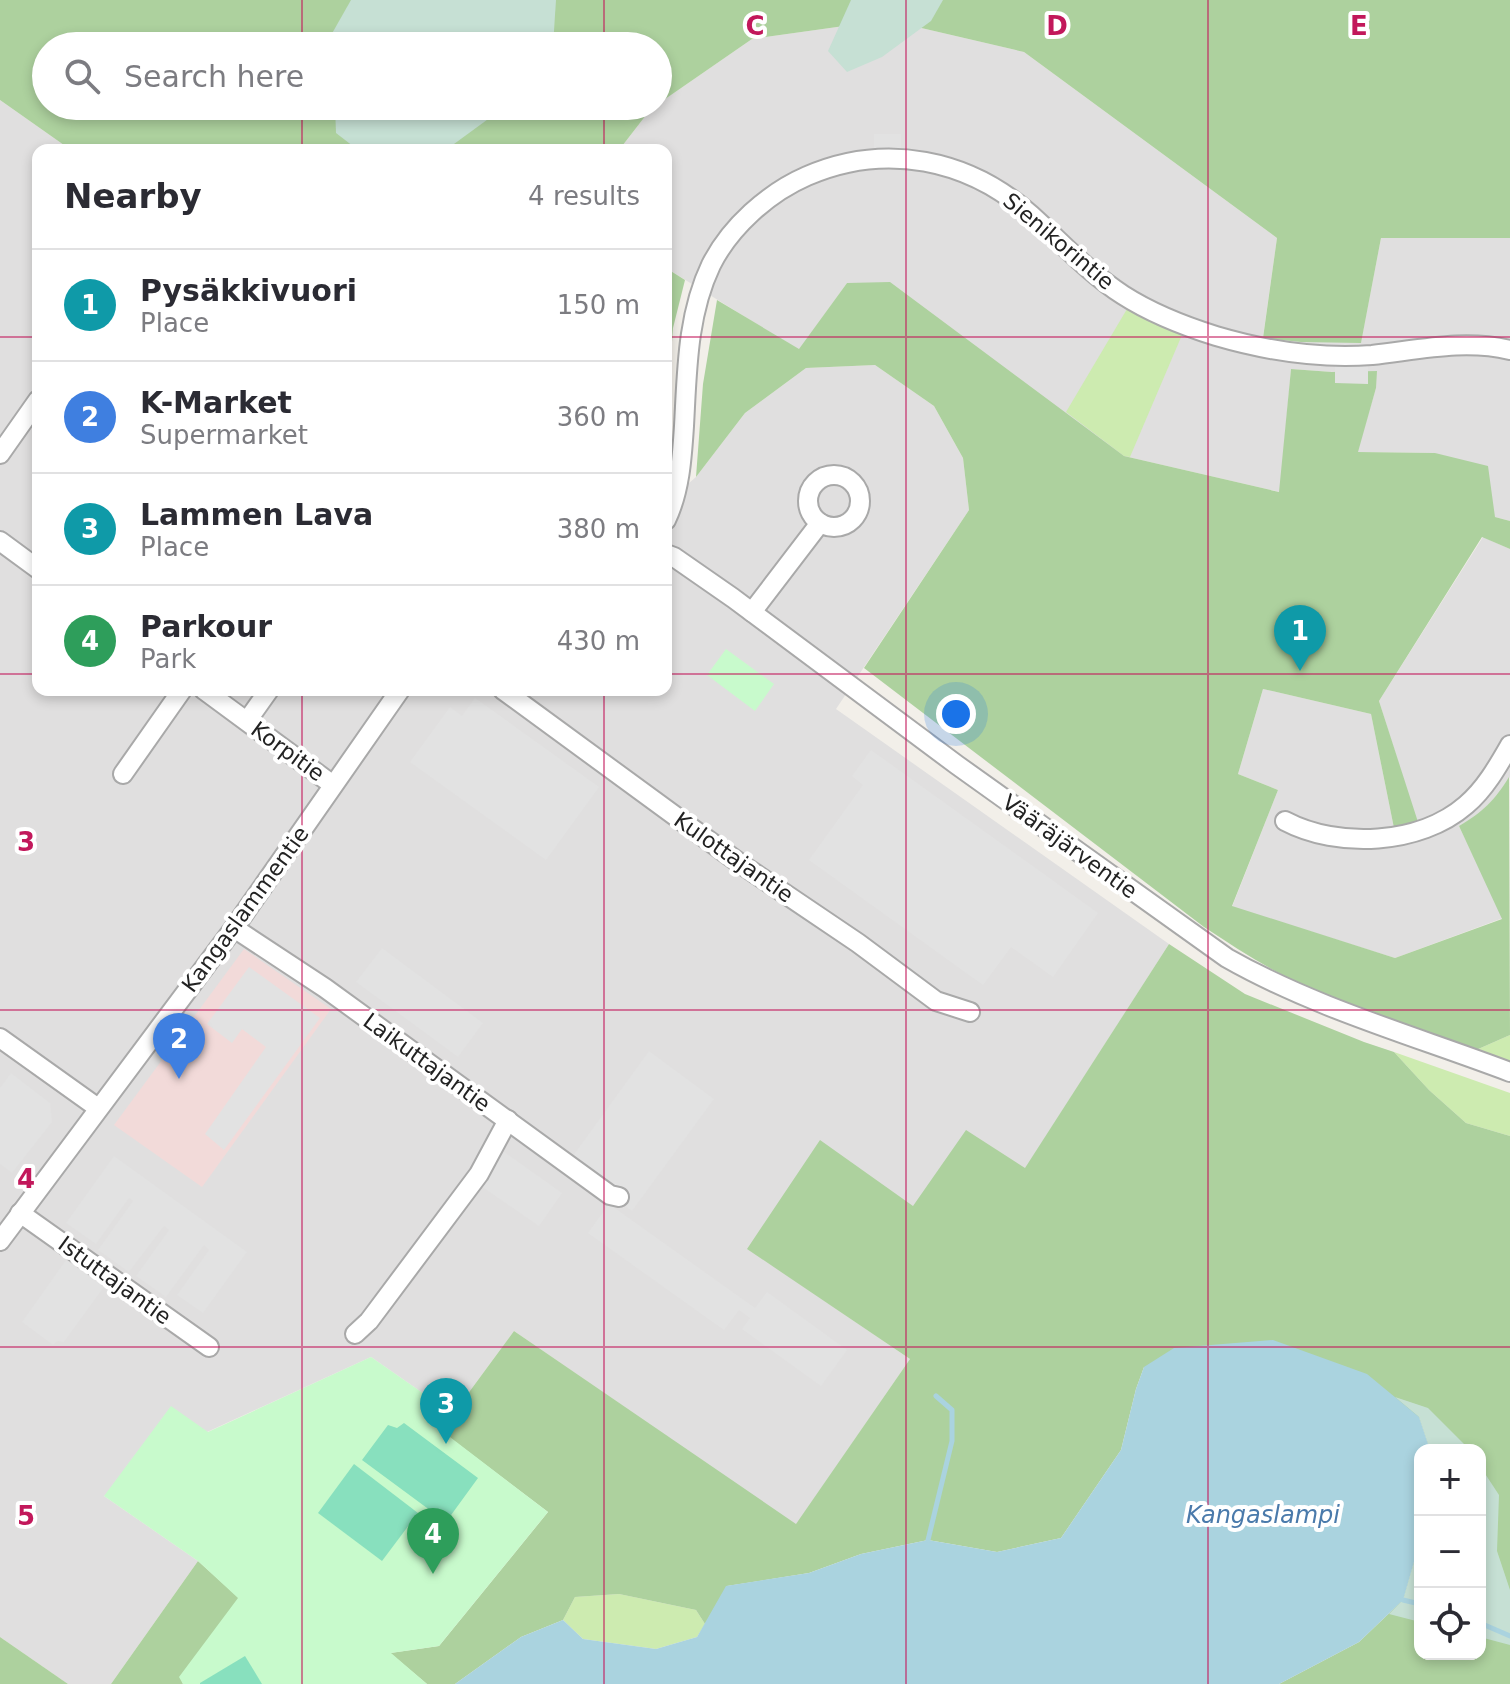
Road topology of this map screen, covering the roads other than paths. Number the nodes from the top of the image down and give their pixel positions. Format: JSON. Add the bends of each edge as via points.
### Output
{"nodes":[{"id":1,"x":1510,"y":350,"type":"edge"},
{"id":2,"x":32,"y":409,"type":"edge"},
{"id":3,"x":0,"y":454,"type":"edge"},
{"id":4,"x":672,"y":505,"type":"edge"},
{"id":5,"x":820,"y":523,"type":"dead end"},
{"id":6,"x":0,"y":541,"type":"edge"},
{"id":7,"x":672,"y":556,"type":"edge"},
{"id":8,"x":32,"y":565,"type":"edge"},
{"id":9,"x":752,"y":612,"type":"junction"},
{"id":10,"x":178,"y":696,"type":"edge"},
{"id":11,"x":212,"y":696,"type":"edge"},
{"id":12,"x":265,"y":696,"type":"edge"},
{"id":13,"x":396,"y":696,"type":"edge"},
{"id":14,"x":511,"y":696,"type":"edge"},
{"id":15,"x":247,"y":721,"type":"junction"},
{"id":16,"x":1510,"y":745,"type":"edge"},
{"id":17,"x":123,"y":774,"type":"dead end"},
{"id":18,"x":333,"y":785,"type":"junction"},
{"id":19,"x":1285,"y":821,"type":"dead end"},
{"id":20,"x":234,"y":928,"type":"junction"},
{"id":21,"x":970,"y":1012,"type":"dead end"},
{"id":22,"x":0,"y":1038,"type":"edge"},
{"id":23,"x":1510,"y":1072,"type":"edge"},
{"id":24,"x":98,"y":1108,"type":"junction"},
{"id":25,"x":508,"y":1120,"type":"junction"},
{"id":26,"x":619,"y":1197,"type":"dead end"},
{"id":27,"x":20,"y":1213,"type":"junction"},
{"id":28,"x":0,"y":1241,"type":"edge"},
{"id":29,"x":355,"y":1334,"type":"dead end"},
{"id":30,"x":209,"y":1347,"type":"dead end"}],
"edges":[{"from":1,"to":4,"type":"street","name":"Sienikorintie","via":[[1457,344],[1368,355],[1301,354],[1215,335],[1172,321],[1122,294],[990,184],[914,159],[855,162],[792,182],[762,203],[730,235],[711,266],[688,348],[682,456]]},
{"from":2,"to":3,"type":"street"},
{"from":5,"to":9,"type":"street"},
{"from":6,"to":8,"type":"street"},
{"from":7,"to":9,"type":"street","name":"Vääräjärventie"},
{"from":9,"to":23,"type":"street","name":"Vääräjärventie","via":[[1227,958],[1347,1013]]},
{"from":10,"to":17,"type":"street"},
{"from":11,"to":15,"type":"street","name":"Korpitie"},
{"from":12,"to":15,"type":"street"},
{"from":13,"to":18,"type":"street","name":"Kangaslammentie"},
{"from":14,"to":21,"type":"street","name":"Kulottajantie","via":[[936,1001]]},
{"from":15,"to":18,"type":"street","name":"Korpitie"},
{"from":16,"to":19,"type":"street","via":[[1466,806],[1416,832],[1358,840],[1321,836]]},
{"from":18,"to":20,"type":"street","name":"Kangaslammentie"},
{"from":20,"to":24,"type":"street","name":"Kangaslammentie"},
{"from":20,"to":25,"type":"street","name":"Laikuttajantie"},
{"from":22,"to":24,"type":"street"},
{"from":24,"to":27,"type":"street","name":"Kangaslammentie"},
{"from":25,"to":26,"type":"street","name":"Laikuttajantie"},
{"from":25,"to":29,"type":"street","via":[[479,1174]]},
{"from":27,"to":28,"type":"street","name":"Kangaslammentie"},
{"from":27,"to":30,"type":"street","name":"Istuttajantie"}]}
